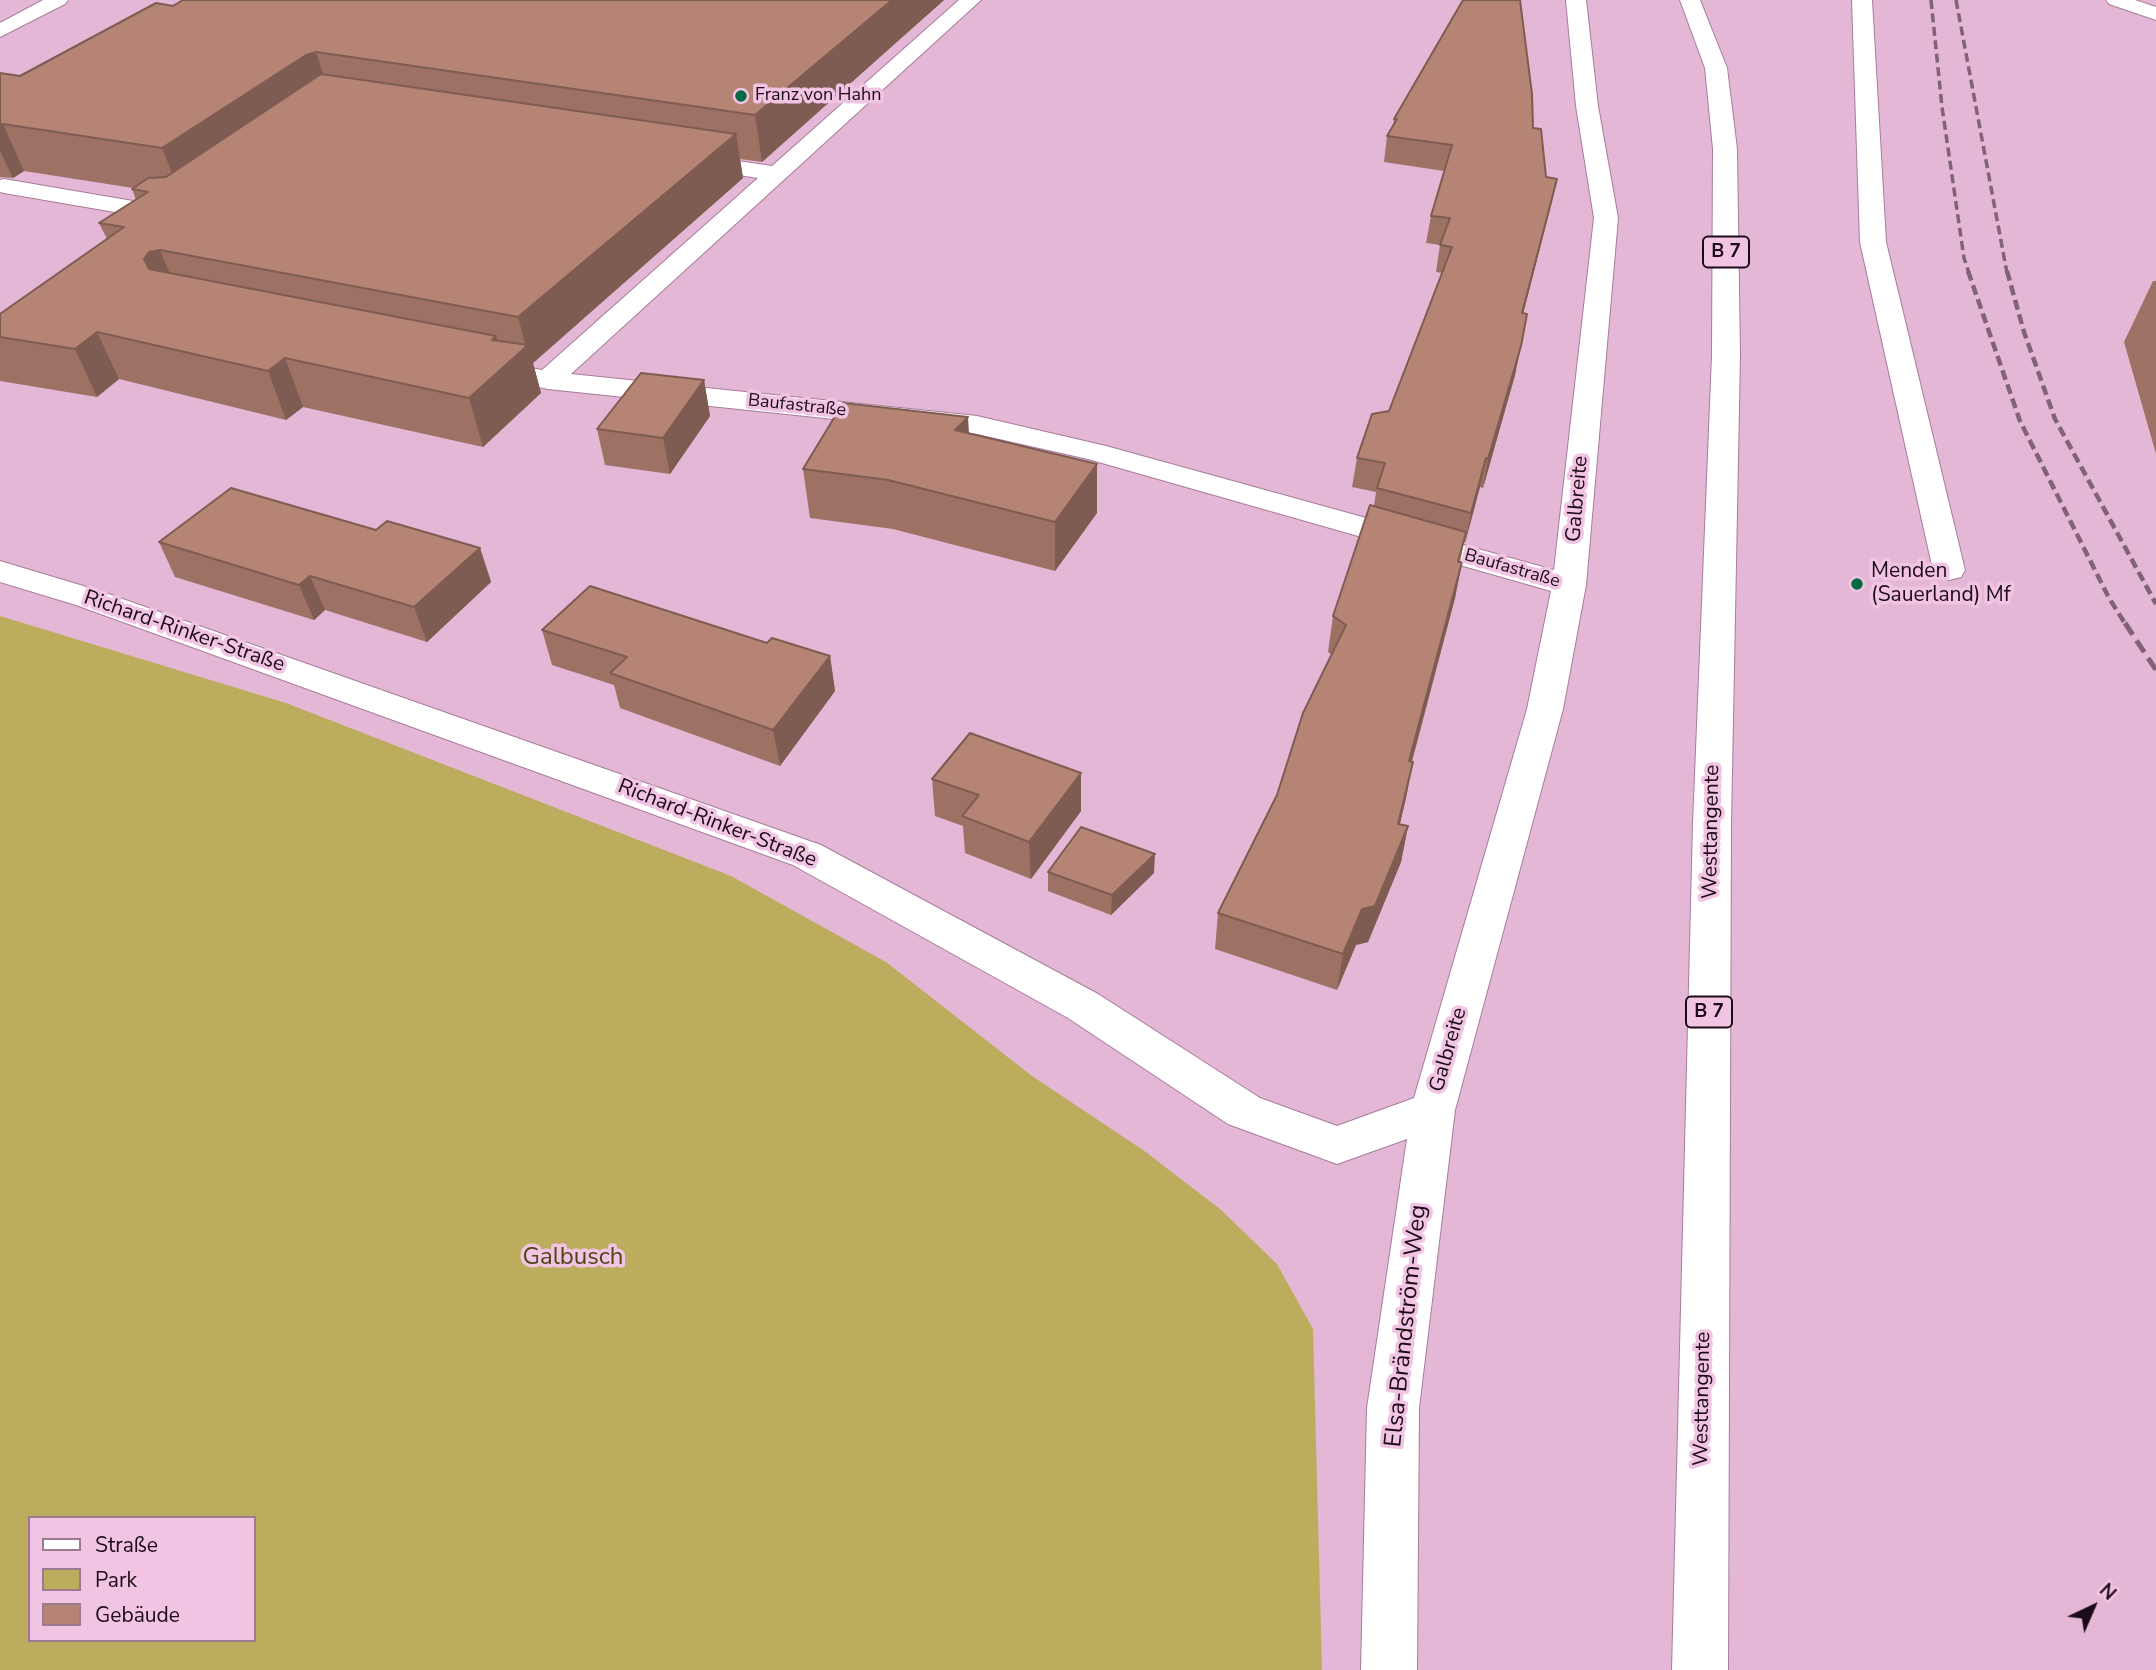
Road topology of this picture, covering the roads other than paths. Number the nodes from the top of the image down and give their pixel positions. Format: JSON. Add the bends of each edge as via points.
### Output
{"nodes":[{"id":1,"x":58,"y":0,"type":"edge"},
{"id":2,"x":940,"y":0,"type":"edge"},
{"id":3,"x":1576,"y":0,"type":"edge"},
{"id":4,"x":1690,"y":0,"type":"edge"},
{"id":5,"x":1862,"y":0,"type":"edge"},
{"id":6,"x":2116,"y":0,"type":"edge"},
{"id":7,"x":969,"y":2,"type":"edge"},
{"id":8,"x":2156,"y":14,"type":"edge"},
{"id":9,"x":0,"y":31,"type":"edge"},
{"id":10,"x":668,"y":158,"type":"edge"},
{"id":11,"x":776,"y":174,"type":"junction"},
{"id":12,"x":4,"y":186,"type":"dead end"},
{"id":13,"x":195,"y":200,"type":"edge"},
{"id":14,"x":466,"y":364,"type":"edge"},
{"id":15,"x":548,"y":380,"type":"junction"},
{"id":16,"x":1950,"y":570,"type":"dead end"},
{"id":17,"x":0,"y":571,"type":"edge"},
{"id":18,"x":1570,"y":585,"type":"junction"},
{"id":19,"x":1433,"y":1110,"type":"junction"},
{"id":20,"x":1389,"y":1670,"type":"edge"},
{"id":21,"x":1700,"y":1670,"type":"edge"}],
"edges":[{"from":1,"to":9,"type":"street"},
{"from":2,"to":7,"type":"street"},
{"from":3,"to":18,"type":"street","name":"Galbreite","via":[[1587,106],[1606,218]]},
{"from":4,"to":21,"type":"street","name":"Westtangente","number":"B 7","via":[[1716,68],[1726,176]]},
{"from":5,"to":16,"type":"street","via":[[1873,242]]},
{"from":6,"to":8,"type":"street"},
{"from":7,"to":11,"type":"street"},
{"from":10,"to":11,"type":"street"},
{"from":11,"to":15,"type":"street"},
{"from":12,"to":13,"type":"street","via":[[173,215]]},
{"from":14,"to":15,"type":"street","name":"Baufastraße"},
{"from":15,"to":18,"type":"street","name":"Baufastraße","via":[[976,425],[1095,452]]},
{"from":17,"to":19,"type":"street","name":"Richard-Rinker-Straße","via":[[88,598],[807,855],[1083,1006],[1244,1111],[1337,1145]]},
{"from":18,"to":19,"type":"street","name":"Galbreite","via":[[1545,709]]},
{"from":19,"to":20,"type":"street","name":"Elsa-Brändström-Weg","via":[[1393,1408]]}]}
